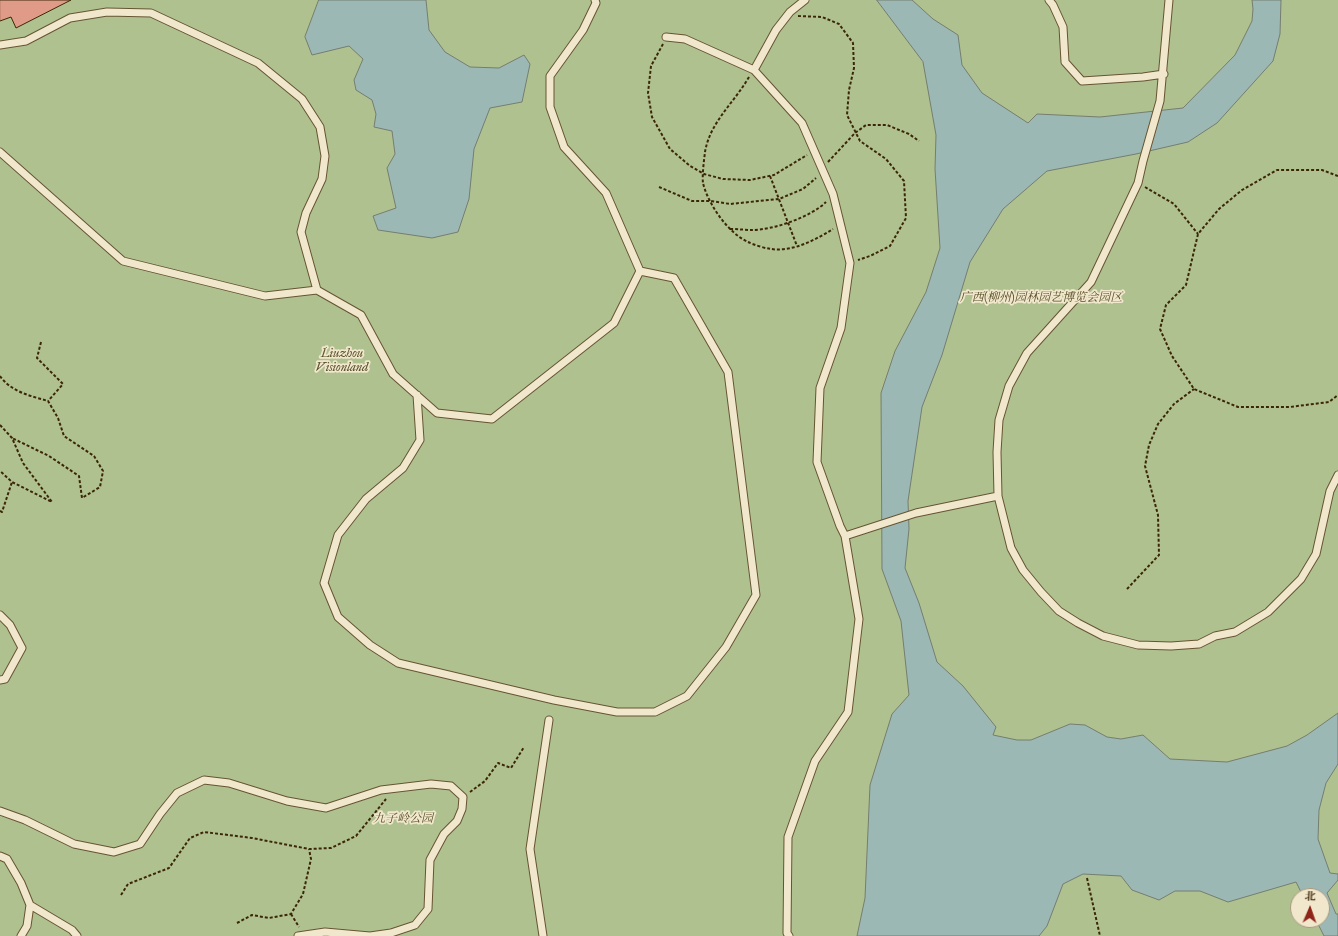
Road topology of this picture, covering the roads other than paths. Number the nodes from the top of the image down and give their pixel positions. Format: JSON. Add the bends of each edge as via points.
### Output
{"nodes":[{"id":1,"x":595,"y":0,"type":"edge"},
{"id":2,"x":805,"y":0,"type":"edge"},
{"id":3,"x":1049,"y":0,"type":"edge"},
{"id":4,"x":1169,"y":0,"type":"edge"},
{"id":5,"x":666,"y":37,"type":"road end"},
{"id":6,"x":0,"y":45,"type":"edge"},
{"id":7,"x":754,"y":70,"type":"junction"},
{"id":8,"x":1164,"y":74,"type":"junction"},
{"id":9,"x":0,"y":152,"type":"edge"},
{"id":10,"x":640,"y":271,"type":"junction"},
{"id":11,"x":317,"y":290,"type":"junction"},
{"id":12,"x":416,"y":395,"type":"junction"},
{"id":13,"x":1338,"y":475,"type":"edge"},
{"id":14,"x":998,"y":496,"type":"junction"},
{"id":15,"x":845,"y":536,"type":"junction"},
{"id":16,"x":0,"y":615,"type":"edge"},
{"id":17,"x":0,"y":680,"type":"edge"},
{"id":18,"x":549,"y":720,"type":"dead end"},
{"id":19,"x":0,"y":811,"type":"edge"},
{"id":20,"x":0,"y":856,"type":"edge"},
{"id":21,"x":30,"y":906,"type":"junction"},
{"id":22,"x":21,"y":936,"type":"edge"},
{"id":23,"x":77,"y":936,"type":"edge"},
{"id":24,"x":301,"y":936,"type":"edge"},
{"id":25,"x":543,"y":936,"type":"edge"},
{"id":26,"x":789,"y":936,"type":"edge"}],
"edges":[{"from":1,"to":10,"type":"lane","via":[[596,3],[583,30],[550,76],[550,107],[564,147],[606,193]]},
{"from":2,"to":7,"type":"lane","via":[[790,12],[776,30]]},
{"from":3,"to":8,"type":"lane","via":[[1063,26],[1065,62],[1082,80]]},
{"from":4,"to":8,"type":"lane"},
{"from":5,"to":7,"type":"lane","via":[[685,39]]},
{"from":6,"to":11,"type":"lane","via":[[26,41],[70,18],[107,12],[151,13],[258,63],[302,99],[320,128],[325,156],[322,179],[306,213],[301,232]]},
{"from":7,"to":15,"type":"lane","via":[[802,123],[833,194],[850,263],[841,328],[820,388],[816,462]]},
{"from":8,"to":14,"type":"lane","via":[[1160,101],[1138,183],[1091,282],[1027,353],[1009,386],[1000,420],[997,452]]},
{"from":9,"to":11,"type":"lane","via":[[123,261],[265,296]]},
{"from":10,"to":12,"type":"lane","via":[[614,323],[492,420],[437,413]]},
{"from":10,"to":12,"type":"lane","via":[[674,278],[728,372],[756,595],[726,647],[687,696],[655,712],[617,712],[554,700],[398,663],[370,645],[338,617],[324,583],[338,534],[366,500],[403,468],[420,440]]},
{"from":11,"to":12,"type":"lane","via":[[361,315],[393,374]]},
{"from":13,"to":14,"type":"lane","via":[[1330,491],[1316,554],[1301,579],[1268,612],[1235,632],[1215,636],[1198,644],[1184,645],[1138,645],[1103,636],[1059,611],[1023,570],[1011,548]]},
{"from":14,"to":15,"type":"lane","via":[[916,513]]},
{"from":15,"to":26,"type":"lane","via":[[859,619],[848,712],[815,761],[788,837]]},
{"from":16,"to":17,"type":"lane","via":[[10,625],[22,648],[5,679]]},
{"from":18,"to":25,"type":"lane","via":[[530,849]]},
{"from":19,"to":24,"type":"lane","via":[[74,844],[114,852],[140,844],[177,793],[204,780],[229,783],[288,802],[326,808],[381,790],[431,784],[451,786],[463,797],[457,821],[444,834],[430,860],[428,909],[415,925],[391,933],[370,936],[325,932]]},
{"from":20,"to":21,"type":"lane","via":[[7,859],[21,883]]},
{"from":21,"to":22,"type":"lane"},
{"from":21,"to":23,"type":"lane","via":[[72,930]]}]}
